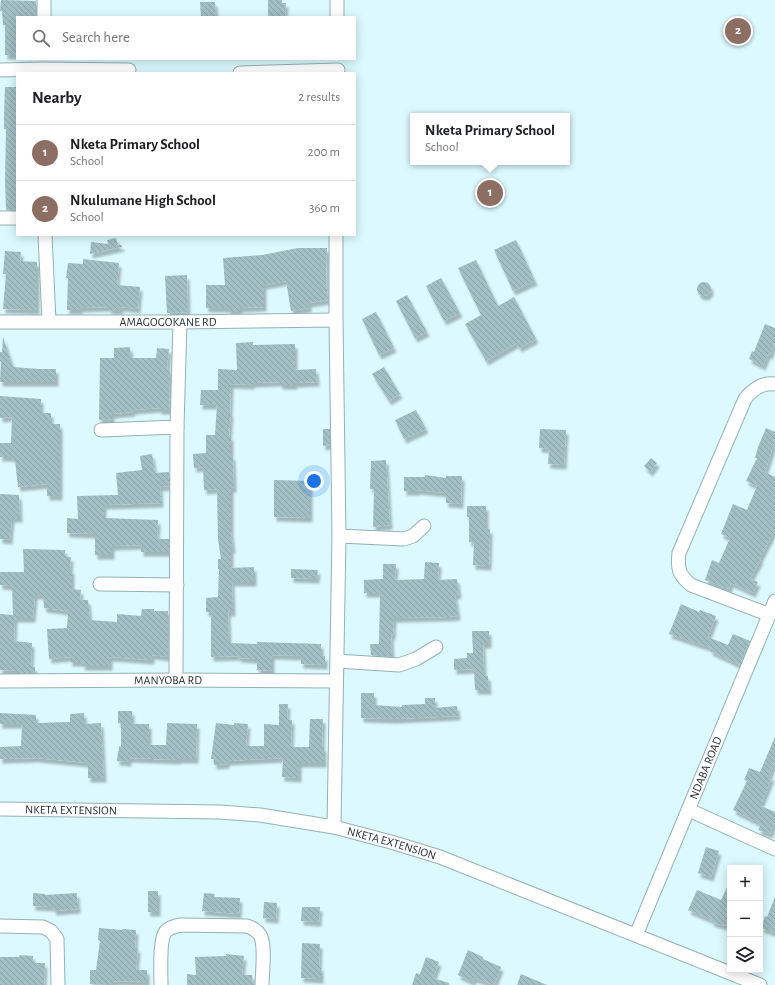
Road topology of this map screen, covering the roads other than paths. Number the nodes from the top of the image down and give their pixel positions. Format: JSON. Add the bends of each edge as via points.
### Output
{"nodes":[{"id":1,"x":44,"y":0,"type":"edge"},
{"id":2,"x":337,"y":0,"type":"edge"},
{"id":3,"x":44,"y":16,"type":"edge"},
{"id":4,"x":337,"y":16,"type":"edge"},
{"id":5,"x":43,"y":67,"type":"edge"},
{"id":6,"x":338,"y":67,"type":"edge"},
{"id":7,"x":0,"y":70,"type":"edge"},
{"id":8,"x":129,"y":70,"type":"dead end"},
{"id":9,"x":256,"y":72,"type":"edge"},
{"id":10,"x":0,"y":218,"type":"edge"},
{"id":11,"x":16,"y":218,"type":"edge"},
{"id":12,"x":44,"y":236,"type":"edge"},
{"id":13,"x":336,"y":236,"type":"edge"},
{"id":14,"x":336,"y":320,"type":"junction"},
{"id":15,"x":49,"y":321,"type":"junction"},
{"id":16,"x":0,"y":322,"type":"edge"},
{"id":17,"x":180,"y":322,"type":"junction"},
{"id":18,"x":775,"y":384,"type":"edge"},
{"id":19,"x":177,"y":427,"type":"junction"},
{"id":20,"x":101,"y":430,"type":"dead end"},
{"id":21,"x":424,"y":526,"type":"dead end"},
{"id":22,"x":339,"y":536,"type":"junction"},
{"id":23,"x":100,"y":584,"type":"dead end"},
{"id":24,"x":177,"y":585,"type":"junction"},
{"id":25,"x":775,"y":602,"type":"edge"},
{"id":26,"x":770,"y":615,"type":"junction"},
{"id":27,"x":436,"y":647,"type":"dead end"},
{"id":28,"x":338,"y":661,"type":"junction"},
{"id":29,"x":176,"y":680,"type":"junction"},
{"id":30,"x":0,"y":681,"type":"edge"},
{"id":31,"x":336,"y":681,"type":"junction"},
{"id":32,"x":0,"y":809,"type":"edge"},
{"id":33,"x":689,"y":810,"type":"junction"},
{"id":34,"x":334,"y":827,"type":"junction"},
{"id":35,"x":775,"y":849,"type":"edge"},
{"id":36,"x":0,"y":926,"type":"edge"},
{"id":37,"x":636,"y":935,"type":"junction"},
{"id":38,"x":58,"y":985,"type":"edge"},
{"id":39,"x":161,"y":985,"type":"edge"},
{"id":40,"x":262,"y":985,"type":"edge"},
{"id":41,"x":760,"y":985,"type":"edge"}],
"edges":[{"from":1,"to":3,"type":"street"},
{"from":2,"to":4,"type":"street"},
{"from":5,"to":7,"type":"street"},
{"from":5,"to":8,"type":"street"},
{"from":6,"to":9,"type":"street"},
{"from":10,"to":11,"type":"street"},
{"from":12,"to":15,"type":"street"},
{"from":13,"to":14,"type":"street"},
{"from":14,"to":17,"type":"street","name":"AMAGOGOKANE RD"},
{"from":14,"to":22,"type":"street"},
{"from":15,"to":16,"type":"street","name":"AMAGOGOKANE RD"},
{"from":15,"to":17,"type":"street","name":"AMAGOGOKANE RD"},
{"from":17,"to":19,"type":"street"},
{"from":18,"to":26,"type":"street","via":[[758,387],[745,399],[679,553],[678,563],[683,578],[690,585]]},
{"from":19,"to":20,"type":"street"},
{"from":19,"to":24,"type":"street"},
{"from":21,"to":22,"type":"street","via":[[413,536],[404,538]]},
{"from":22,"to":28,"type":"street"},
{"from":23,"to":24,"type":"street"},
{"from":24,"to":29,"type":"street"},
{"from":25,"to":26,"type":"street","name":"NDABA ROAD"},
{"from":26,"to":33,"type":"street","name":"NDABA ROAD"},
{"from":27,"to":28,"type":"street","via":[[416,659],[399,665]]},
{"from":28,"to":31,"type":"street"},
{"from":29,"to":30,"type":"street","name":"MANYOBA RD"},
{"from":29,"to":31,"type":"street","name":"MANYOBA RD"},
{"from":31,"to":34,"type":"street"},
{"from":32,"to":34,"type":"street","name":"NKETA EXTENSION","via":[[220,812]]},
{"from":33,"to":35,"type":"street"},
{"from":33,"to":37,"type":"street","name":"NDABA ROAD"},
{"from":34,"to":37,"type":"street","name":"NKETA EXTENSION","via":[[440,857]]},
{"from":36,"to":38,"type":"street","via":[[44,927],[51,931],[57,939]]},
{"from":37,"to":41,"type":"street","name":"NKETA EXTENSION"},
{"from":39,"to":40,"type":"street","via":[[164,932],[181,925],[247,926],[255,929],[261,936]]}]}
